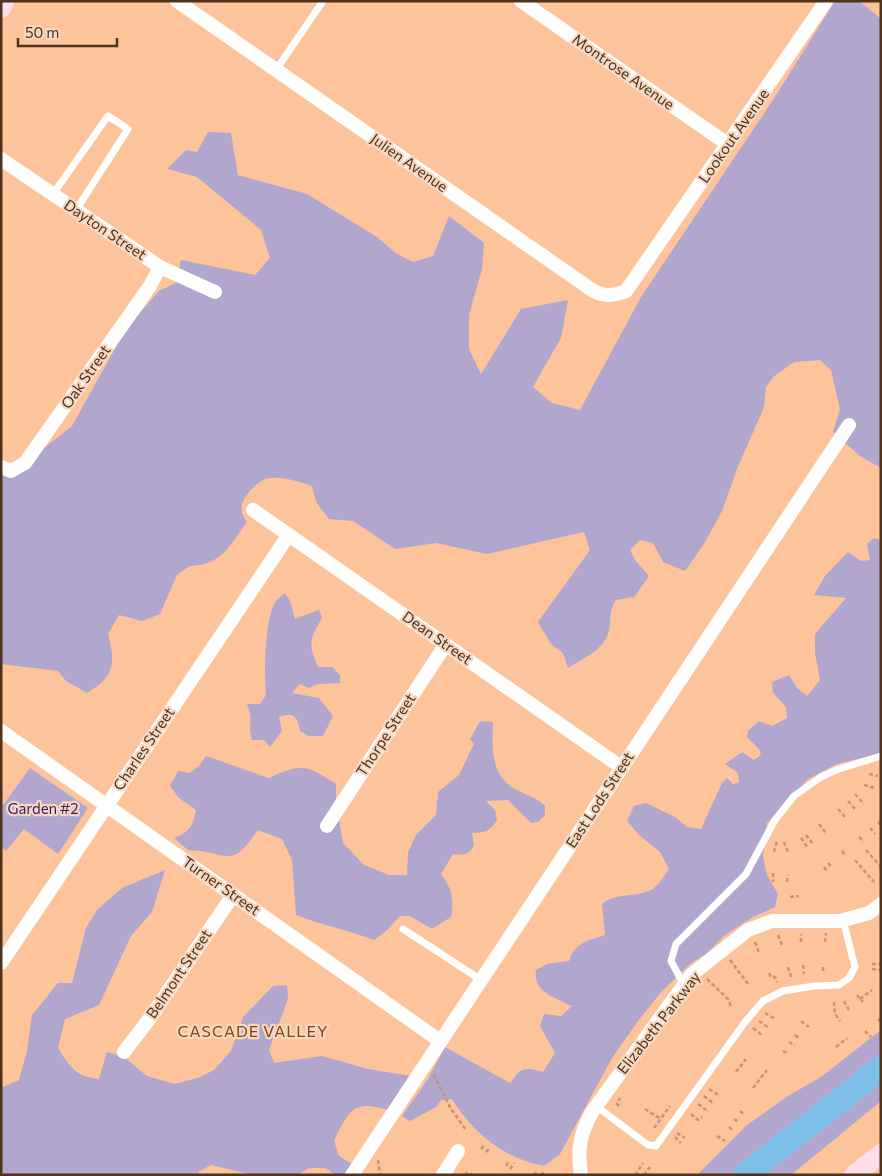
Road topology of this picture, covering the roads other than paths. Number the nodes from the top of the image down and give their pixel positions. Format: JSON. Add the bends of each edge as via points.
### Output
{"nodes":[{"id":1,"x":4,"y":1,"type":"edge"},
{"id":2,"x":176,"y":1,"type":"edge"},
{"id":3,"x":323,"y":1,"type":"edge"},
{"id":4,"x":521,"y":1,"type":"edge"},
{"id":5,"x":826,"y":1,"type":"edge"},
{"id":6,"x":1,"y":8,"type":"edge"},
{"id":7,"x":276,"y":70,"type":"junction"},
{"id":8,"x":726,"y":143,"type":"junction"},
{"id":9,"x":1,"y":159,"type":"edge"},
{"id":10,"x":53,"y":194,"type":"junction"},
{"id":11,"x":76,"y":210,"type":"junction"},
{"id":12,"x":160,"y":267,"type":"junction"},
{"id":13,"x":640,"y":270,"type":"joint"},
{"id":14,"x":215,"y":292,"type":"dead end"},
{"id":15,"x":849,"y":425,"type":"dead end"},
{"id":16,"x":1,"y":467,"type":"edge"},
{"id":17,"x":253,"y":510,"type":"dead end"},
{"id":18,"x":288,"y":536,"type":"junction"},
{"id":19,"x":446,"y":644,"type":"junction"},
{"id":20,"x":1,"y":731,"type":"edge"},
{"id":21,"x":881,"y":756,"type":"edge"},
{"id":22,"x":621,"y":767,"type":"junction"},
{"id":23,"x":106,"y":804,"type":"junction"},
{"id":24,"x":327,"y":826,"type":"dead end"},
{"id":25,"x":233,"y":895,"type":"junction"},
{"id":26,"x":881,"y":904,"type":"edge"},
{"id":27,"x":843,"y":920,"type":"junction"},
{"id":28,"x":403,"y":929,"type":"dead end"},
{"id":29,"x":1,"y":963,"type":"edge"},
{"id":30,"x":481,"y":980,"type":"junction"},
{"id":31,"x":684,"y":985,"type":"junction"},
{"id":32,"x":440,"y":1040,"type":"junction"},
{"id":33,"x":124,"y":1052,"type":"dead end"},
{"id":34,"x":596,"y":1106,"type":"junction"},
{"id":35,"x":458,"y":1152,"type":"dead end"},
{"id":36,"x":881,"y":1154,"type":"edge"},
{"id":37,"x":352,"y":1175,"type":"edge"},
{"id":38,"x":442,"y":1175,"type":"edge"},
{"id":39,"x":581,"y":1175,"type":"edge"},
{"id":40,"x":854,"y":1175,"type":"edge"}],
"edges":[{"from":1,"to":6,"type":"street"},
{"from":2,"to":7,"type":"street","name":"Julien Avenue"},
{"from":3,"to":7,"type":"lane"},
{"from":4,"to":8,"type":"street","name":"Montrose Avenue"},
{"from":5,"to":8,"type":"street","name":"Lookout Avenue"},
{"from":7,"to":13,"type":"street","name":"Julien Avenue","via":[[601,295],[626,291]]},
{"from":8,"to":13,"type":"street","name":"Lookout Avenue"},
{"from":9,"to":10,"type":"street","name":"Dayton Street"},
{"from":10,"to":11,"type":"street","name":"Dayton Street"},
{"from":10,"to":11,"type":"lane","via":[[108,116],[128,129]]},
{"from":11,"to":12,"type":"street","name":"Dayton Street"},
{"from":12,"to":14,"type":"street","name":"Dayton Street"},
{"from":12,"to":16,"type":"street","name":"Oak Street","via":[[25,464],[10,471]]},
{"from":15,"to":22,"type":"street","name":"East Lods Street"},
{"from":17,"to":18,"type":"street","name":"Dean Street"},
{"from":18,"to":19,"type":"street","name":"Dean Street"},
{"from":18,"to":23,"type":"street","name":"Charles Street"},
{"from":19,"to":22,"type":"street","name":"Dean Street"},
{"from":19,"to":24,"type":"street","name":"Thorpe Street"},
{"from":20,"to":23,"type":"street","name":"Turner Street"},
{"from":21,"to":31,"type":"lane","via":[[821,777],[783,808],[746,874],[676,944],[671,961]]},
{"from":22,"to":30,"type":"street","name":"East Lods Street"},
{"from":23,"to":25,"type":"street","name":"Turner Street"},
{"from":23,"to":29,"type":"street","name":"Charles Street"},
{"from":25,"to":32,"type":"street","name":"Turner Street"},
{"from":25,"to":33,"type":"street","name":"Belmont Street"},
{"from":26,"to":27,"type":"street","name":"Elizabeth Parkway","via":[[869,913]]},
{"from":27,"to":31,"type":"street","name":"Elizabeth Parkway","via":[[772,922],[748,930]]},
{"from":27,"to":34,"type":"lane","via":[[855,967],[849,978],[839,985],[783,991],[763,1001],[656,1146],[648,1145]]},
{"from":28,"to":30,"type":"lane"},
{"from":30,"to":32,"type":"street","name":"East Lods Street"},
{"from":31,"to":34,"type":"street","name":"Elizabeth Parkway"},
{"from":32,"to":37,"type":"street","name":"East Lods Street"},
{"from":34,"to":39,"type":"street","name":"Elizabeth Parkway","via":[[581,1134]]},
{"from":35,"to":38,"type":"street"},
{"from":36,"to":40,"type":"street"}]}
